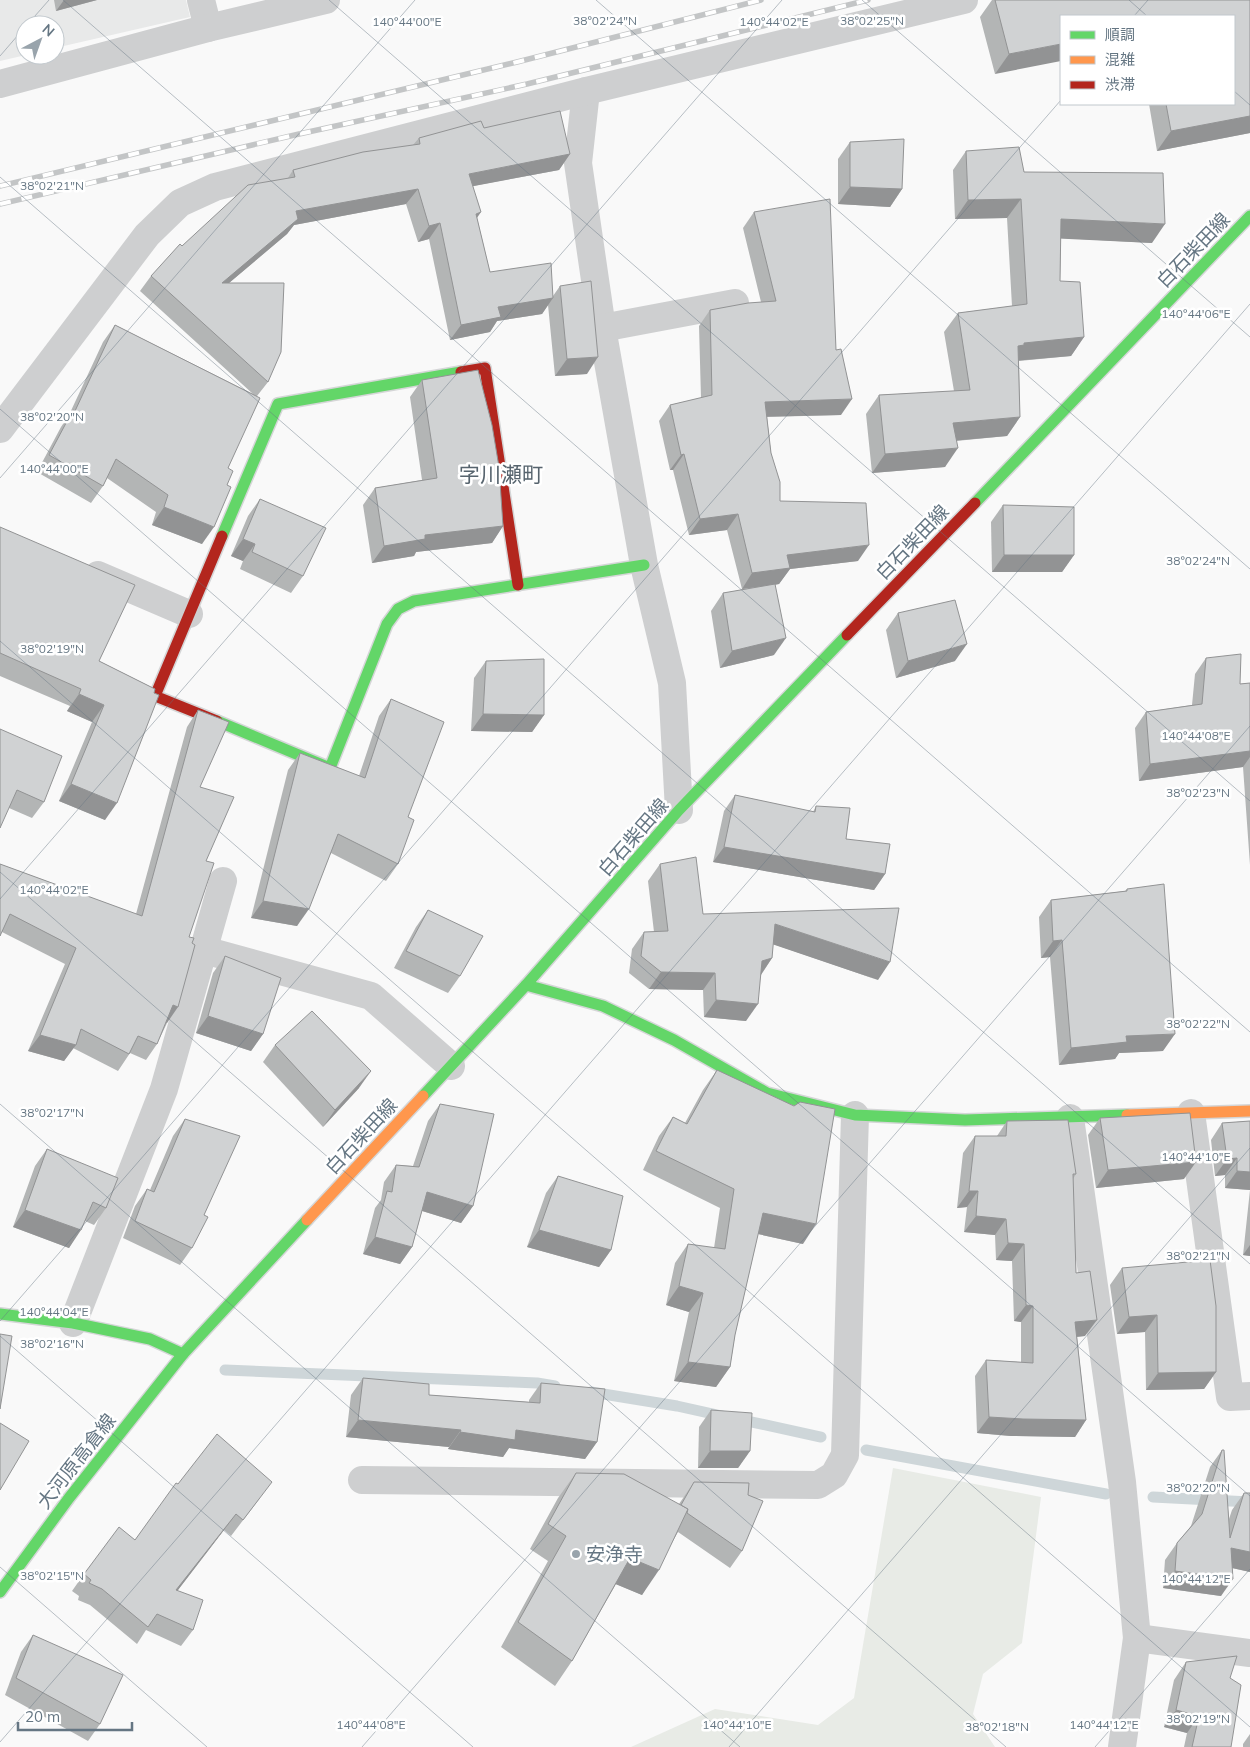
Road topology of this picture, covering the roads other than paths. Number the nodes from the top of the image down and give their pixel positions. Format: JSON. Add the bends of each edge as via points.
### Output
{"nodes":[{"id":1,"x":201,"y":0,"type":"edge"},
{"id":2,"x":326,"y":0,"type":"edge"},
{"id":3,"x":964,"y":0,"type":"edge"},
{"id":4,"x":208,"y":28,"type":"junction"},
{"id":5,"x":0,"y":84,"type":"edge"},
{"id":6,"x":586,"y":91,"type":"junction"},
{"id":7,"x":1250,"y":216,"type":"edge"},
{"id":8,"x":735,"y":303,"type":"edge"},
{"id":9,"x":602,"y":328,"type":"junction"},
{"id":10,"x":0,"y":429,"type":"edge"},
{"id":11,"x":72,"y":564,"type":"edge"},
{"id":12,"x":644,"y":565,"type":"junction"},
{"id":13,"x":518,"y":585,"type":"junction"},
{"id":14,"x":189,"y":614,"type":"junction"},
{"id":15,"x":679,"y":810,"type":"junction"},
{"id":16,"x":223,"y":882,"type":"dead end"},
{"id":17,"x":204,"y":950,"type":"junction"},
{"id":18,"x":526,"y":985,"type":"junction"},
{"id":19,"x":451,"y":1066,"type":"junction"},
{"id":20,"x":1250,"y":1111,"type":"edge"},
{"id":21,"x":1191,"y":1113,"type":"junction"},
{"id":22,"x":856,"y":1115,"type":"junction"},
{"id":23,"x":1070,"y":1118,"type":"junction"},
{"id":24,"x":0,"y":1314,"type":"edge"},
{"id":25,"x":73,"y":1323,"type":"junction"},
{"id":26,"x":183,"y":1354,"type":"junction"},
{"id":27,"x":1250,"y":1396,"type":"edge"},
{"id":28,"x":362,"y":1480,"type":"dead end"},
{"id":29,"x":0,"y":1592,"type":"edge"},
{"id":30,"x":1137,"y":1638,"type":"junction"},
{"id":31,"x":1250,"y":1653,"type":"edge"},
{"id":32,"x":1122,"y":1747,"type":"edge"}],
"edges":[{"from":1,"to":4,"type":"street"},
{"from":2,"to":4,"type":"street"},
{"from":3,"to":6,"type":"street"},
{"from":4,"to":5,"type":"street"},
{"from":6,"to":9,"type":"street","via":[[578,163]]},
{"from":6,"to":10,"type":"street","via":[[215,187],[180,203],[147,235]]},
{"from":7,"to":15,"type":"street","name":"白石柴田線"},
{"from":8,"to":9,"type":"street"},
{"from":9,"to":12,"type":"street"},
{"from":11,"to":14,"type":"street"},
{"from":12,"to":13,"type":"street"},
{"from":12,"to":15,"type":"street","via":[[672,683]]},
{"from":13,"to":14,"type":"street","via":[[414,601],[398,609],[386,624],[330,768],[154,696]]},
{"from":13,"to":14,"type":"street","via":[[485,368],[278,404]]},
{"from":15,"to":18,"type":"street","name":"白石柴田線"},
{"from":16,"to":17,"type":"street"},
{"from":17,"to":19,"type":"street","via":[[371,996]]},
{"from":17,"to":25,"type":"street","via":[[164,1089]]},
{"from":18,"to":19,"type":"street","name":"白石柴田線"},
{"from":18,"to":22,"type":"street","via":[[603,1006],[674,1040],[767,1093]]},
{"from":19,"to":26,"type":"street","name":"白石柴田線"},
{"from":20,"to":21,"type":"street"},
{"from":21,"to":23,"type":"street"},
{"from":21,"to":27,"type":"street","via":[[1230,1397]]},
{"from":22,"to":23,"type":"street","via":[[965,1120]]},
{"from":22,"to":28,"type":"street","via":[[845,1455],[834,1475],[818,1486]]},
{"from":23,"to":30,"type":"street","via":[[1122,1482]]},
{"from":24,"to":25,"type":"street"},
{"from":25,"to":26,"type":"street","via":[[150,1339]]},
{"from":26,"to":29,"type":"street","name":"大河原高倉線","via":[[69,1498]]},
{"from":30,"to":31,"type":"street"},
{"from":30,"to":32,"type":"street"}]}
